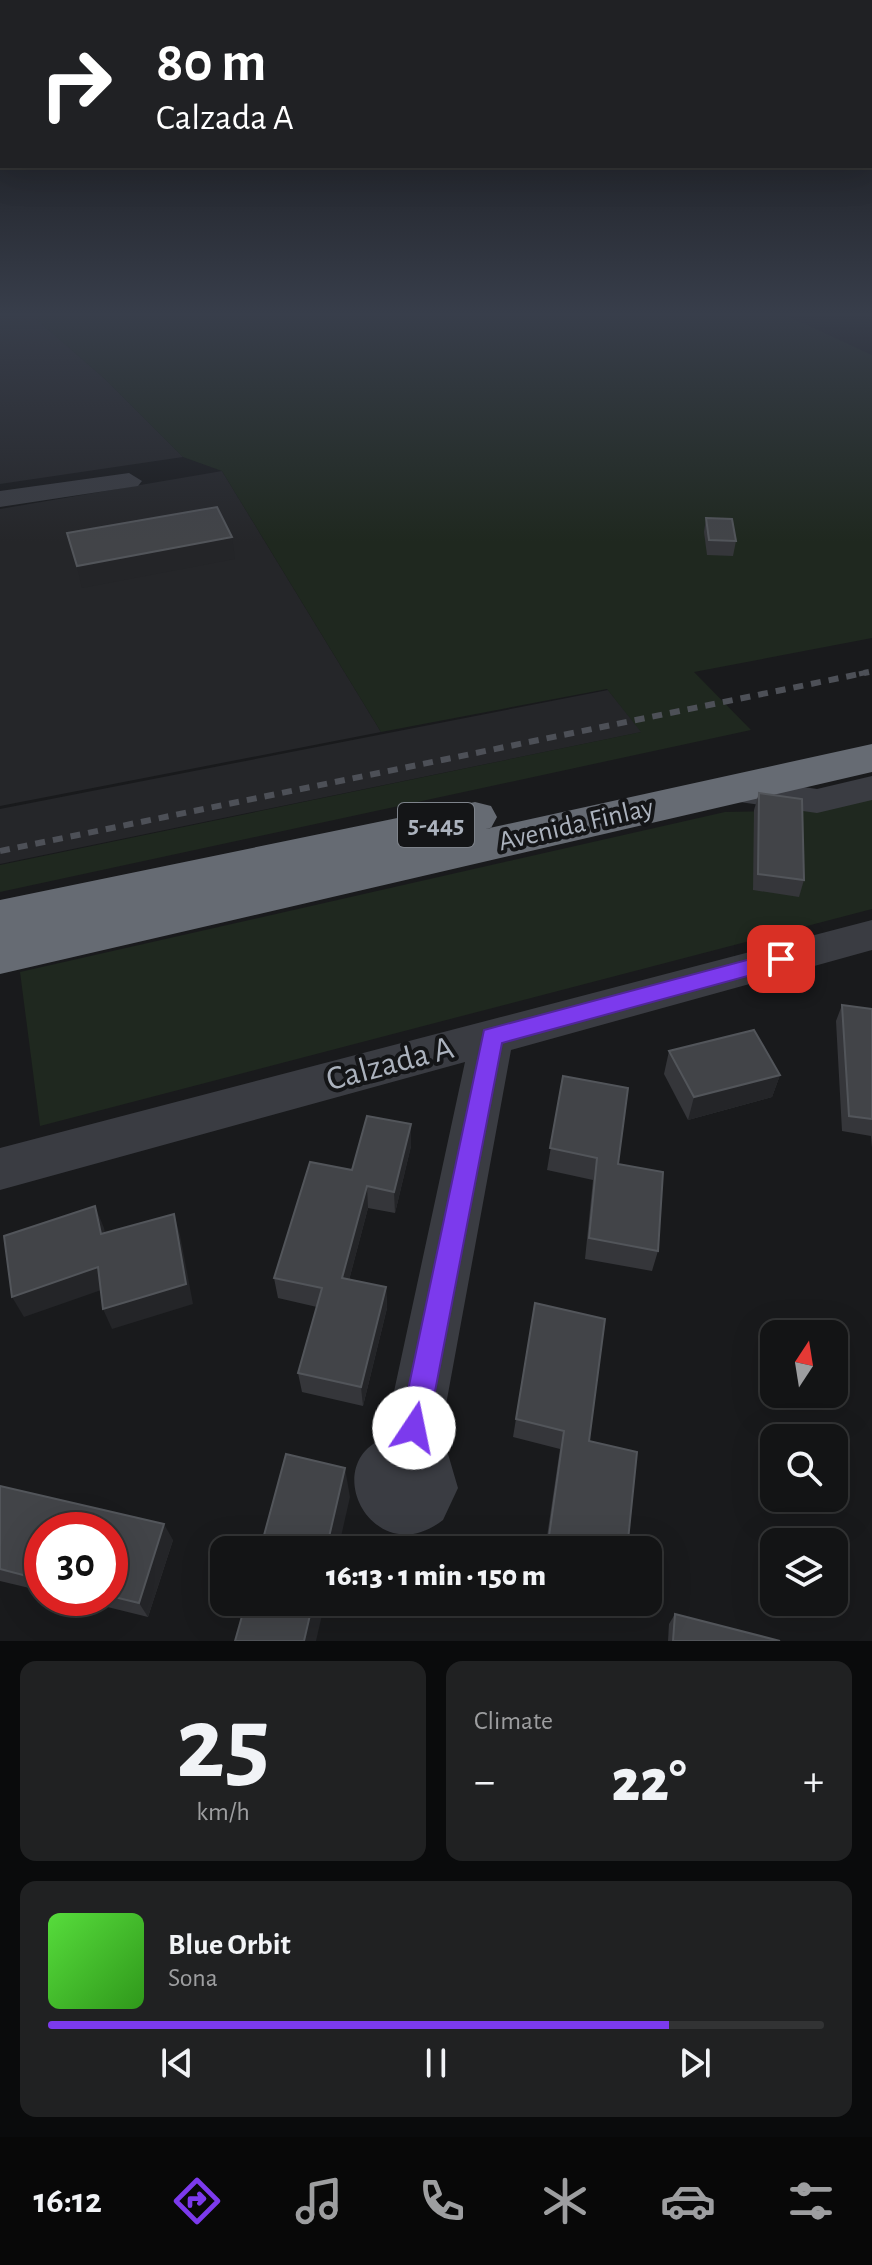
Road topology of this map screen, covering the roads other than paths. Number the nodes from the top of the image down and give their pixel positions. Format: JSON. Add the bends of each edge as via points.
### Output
{"nodes":[{"id":1,"x":129,"y":481,"type":"dead end"},
{"id":2,"x":0,"y":499,"type":"edge"},
{"id":3,"x":872,"y":731,"type":"edge"},
{"id":4,"x":872,"y":758,"type":"edge"},
{"id":5,"x":872,"y":788,"type":"edge"},
{"id":6,"x":733,"y":789,"type":"junction"},
{"id":7,"x":0,"y":918,"type":"edge"},
{"id":8,"x":872,"y":935,"type":"edge"},
{"id":9,"x":0,"y":955,"type":"edge"},
{"id":10,"x":492,"y":1037,"type":"junction"},
{"id":11,"x":0,"y":1169,"type":"edge"},
{"id":12,"x":408,"y":1457,"type":"dead end"}],
"edges":[{"from":1,"to":2,"type":"street"},
{"from":3,"to":7,"type":"highway","name":"Avenida Finlay","number":"5-445"},
{"from":4,"to":6,"type":"highway","name":"Avenida Finlay","number":"5-445"},
{"from":5,"to":6,"type":"street","via":[[817,801]]},
{"from":6,"to":9,"type":"highway","name":"Avenida Finlay","number":"5-445"},
{"from":8,"to":10,"type":"street","name":"Calzada A"},
{"from":10,"to":11,"type":"street","name":"Calzada A"},
{"from":10,"to":12,"type":"street"}]}
